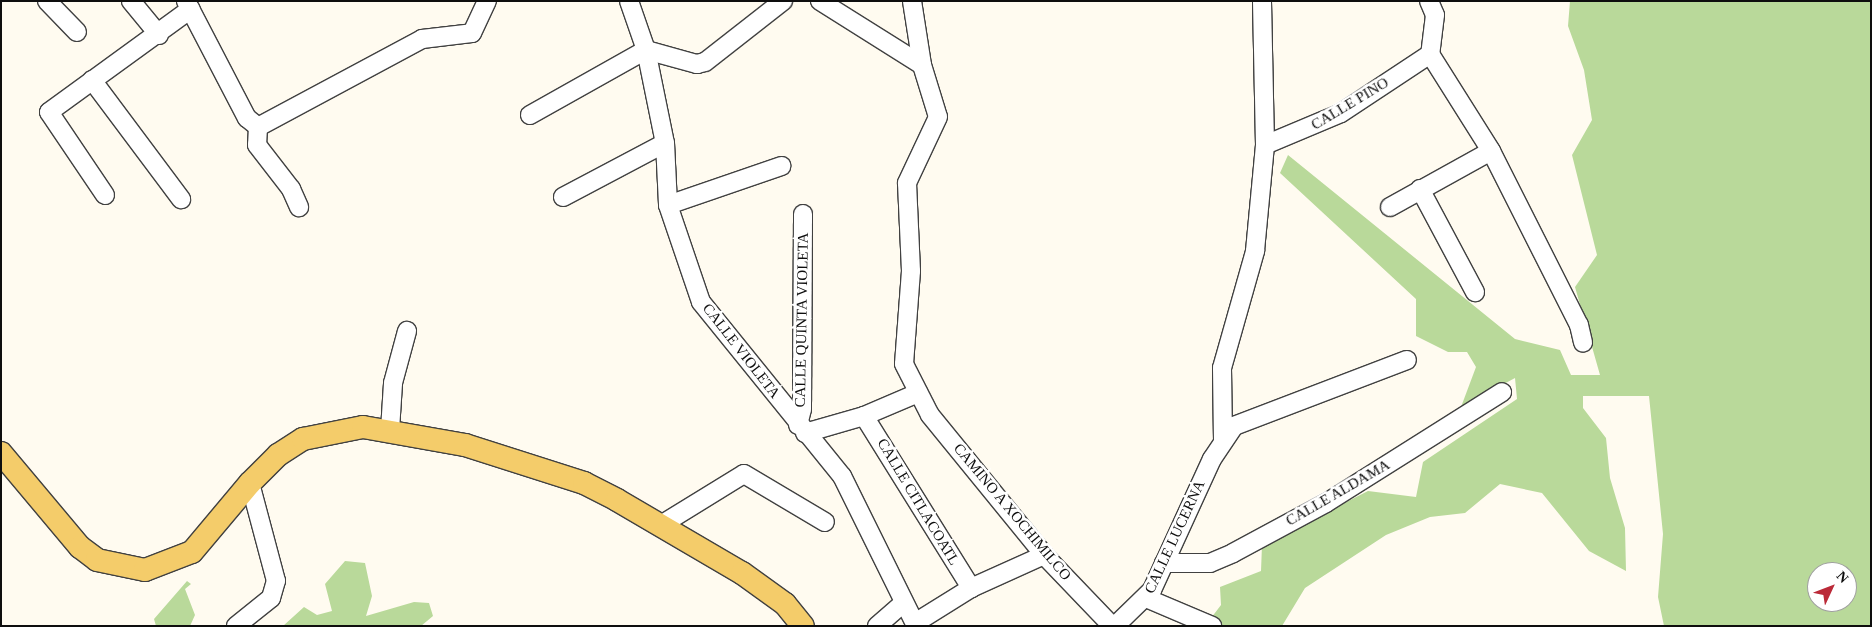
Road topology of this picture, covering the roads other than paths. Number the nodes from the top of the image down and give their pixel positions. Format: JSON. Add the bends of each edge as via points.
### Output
{"nodes":[{"id":1,"x":47,"y":1,"type":"edge"},
{"id":2,"x":131,"y":1,"type":"edge"},
{"id":3,"x":487,"y":1,"type":"edge"},
{"id":4,"x":629,"y":1,"type":"edge"},
{"id":5,"x":783,"y":1,"type":"edge"},
{"id":6,"x":820,"y":1,"type":"edge"},
{"id":7,"x":912,"y":1,"type":"edge"},
{"id":8,"x":1262,"y":1,"type":"edge"},
{"id":9,"x":1430,"y":2,"type":"edge"},
{"id":10,"x":188,"y":5,"type":"edge"},
{"id":11,"x":77,"y":32,"type":"dead end"},
{"id":12,"x":159,"y":35,"type":"junction"},
{"id":13,"x":646,"y":50,"type":"junction"},
{"id":14,"x":1430,"y":54,"type":"junction"},
{"id":15,"x":922,"y":65,"type":"junction"},
{"id":16,"x":92,"y":80,"type":"junction"},
{"id":17,"x":530,"y":115,"type":"dead end"},
{"id":18,"x":258,"y":127,"type":"junction"},
{"id":19,"x":664,"y":143,"type":"junction"},
{"id":20,"x":1265,"y":145,"type":"junction"},
{"id":21,"x":1491,"y":151,"type":"junction"},
{"id":22,"x":781,"y":166,"type":"dead end"},
{"id":23,"x":1420,"y":189,"type":"junction"},
{"id":24,"x":105,"y":195,"type":"dead end"},
{"id":25,"x":563,"y":197,"type":"dead end"},
{"id":26,"x":182,"y":199,"type":"dead end"},
{"id":27,"x":668,"y":205,"type":"junction"},
{"id":28,"x":299,"y":207,"type":"dead end"},
{"id":29,"x":1390,"y":207,"type":"dead end"},
{"id":30,"x":803,"y":214,"type":"dead end"},
{"id":31,"x":1475,"y":292,"type":"dead end"},
{"id":32,"x":407,"y":331,"type":"dead end"},
{"id":33,"x":1583,"y":343,"type":"dead end"},
{"id":34,"x":1407,"y":360,"type":"dead end"},
{"id":35,"x":1502,"y":392,"type":"dead end"},
{"id":36,"x":918,"y":393,"type":"junction"},
{"id":37,"x":864,"y":416,"type":"junction"},
{"id":38,"x":802,"y":429,"type":"junction"},
{"id":39,"x":390,"y":430,"type":"junction"},
{"id":40,"x":1223,"y":440,"type":"junction"},
{"id":41,"x":1,"y":453,"type":"edge"},
{"id":42,"x":250,"y":483,"type":"junction"},
{"id":43,"x":825,"y":522,"type":"dead end"},
{"id":44,"x":661,"y":525,"type":"junction"},
{"id":45,"x":1044,"y":555,"type":"junction"},
{"id":46,"x":1164,"y":563,"type":"junction"},
{"id":47,"x":971,"y":588,"type":"junction"},
{"id":48,"x":1146,"y":598,"type":"junction"},
{"id":49,"x":903,"y":603,"type":"junction"},
{"id":50,"x":915,"y":624,"type":"edge"},
{"id":51,"x":236,"y":626,"type":"edge"},
{"id":52,"x":803,"y":626,"type":"edge"},
{"id":53,"x":877,"y":626,"type":"edge"},
{"id":54,"x":1114,"y":626,"type":"edge"},
{"id":55,"x":1212,"y":626,"type":"edge"}],
"edges":[{"from":1,"to":11,"type":"street"},
{"from":2,"to":12,"type":"street"},
{"from":3,"to":18,"type":"street","via":[[472,33],[422,39]]},
{"from":4,"to":13,"type":"street","name":"CALLE VIOLETA"},
{"from":5,"to":13,"type":"street","via":[[706,62],[696,64]]},
{"from":6,"to":15,"type":"street"},
{"from":7,"to":15,"type":"street","name":"CAMINO A XOCHIMILCO"},
{"from":8,"to":20,"type":"street"},
{"from":9,"to":14,"type":"street","via":[[1434,15]]},
{"from":10,"to":12,"type":"street"},
{"from":10,"to":18,"type":"street","via":[[247,118]]},
{"from":12,"to":16,"type":"street"},
{"from":13,"to":17,"type":"street"},
{"from":13,"to":19,"type":"street","name":"CALLE VIOLETA"},
{"from":14,"to":20,"type":"street","name":"CALLE PINO","via":[[1341,113]]},
{"from":14,"to":21,"type":"street"},
{"from":15,"to":36,"type":"street","name":"CAMINO A XOCHIMILCO","via":[[938,117],[907,184],[911,271],[904,364]]},
{"from":16,"to":24,"type":"street","via":[[49,112]]},
{"from":16,"to":26,"type":"street"},
{"from":18,"to":28,"type":"street","via":[[257,144],[291,188]]},
{"from":19,"to":25,"type":"street"},
{"from":19,"to":27,"type":"street","name":"CALLE VIOLETA"},
{"from":20,"to":40,"type":"street","via":[[1255,251],[1222,368]]},
{"from":21,"to":23,"type":"street"},
{"from":21,"to":33,"type":"street","via":[[1579,325]]},
{"from":22,"to":27,"type":"street"},
{"from":23,"to":29,"type":"street"},
{"from":23,"to":31,"type":"street"},
{"from":27,"to":38,"type":"street","name":"CALLE VIOLETA","via":[[702,302]]},
{"from":30,"to":38,"type":"street","name":"CALLE QUINTA VIOLETA"},
{"from":32,"to":39,"type":"street","via":[[393,383]]},
{"from":34,"to":40,"type":"street","via":[[1246,420]]},
{"from":35,"to":46,"type":"street","name":"CALLE ALDAMA","via":[[1326,503],[1233,553],[1210,563]]},
{"from":36,"to":37,"type":"street"},
{"from":36,"to":45,"type":"street","name":"CAMINO A XOCHIMILCO","via":[[930,415]]},
{"from":37,"to":38,"type":"street"},
{"from":37,"to":47,"type":"street","name":"CALLE CITLACOATL"},
{"from":38,"to":49,"type":"street","name":"CALLE VIOLETA","via":[[842,476]]},
{"from":39,"to":42,"type":"main road","via":[[363,427],[303,438],[278,455]]},
{"from":39,"to":44,"type":"main road","via":[[465,445],[584,483]]},
{"from":40,"to":46,"type":"street","name":"CALLE LUCERNA"},
{"from":41,"to":42,"type":"main road","via":[[91,556],[145,570],[192,552]]},
{"from":42,"to":51,"type":"street","via":[[276,581],[271,598]]},
{"from":43,"to":44,"type":"street","via":[[744,474]]},
{"from":44,"to":52,"type":"main road","via":[[742,573],[785,604]]},
{"from":45,"to":47,"type":"street"},
{"from":45,"to":54,"type":"street","name":"CAMINO A XOCHIMILCO"},
{"from":46,"to":48,"type":"street","name":"CALLE LUCERNA"},
{"from":47,"to":50,"type":"street"},
{"from":48,"to":54,"type":"street","name":"CALLE LUCERNA"},
{"from":48,"to":55,"type":"street"},
{"from":49,"to":50,"type":"street","name":"CALLE VIOLETA"},
{"from":49,"to":53,"type":"street"}]}
